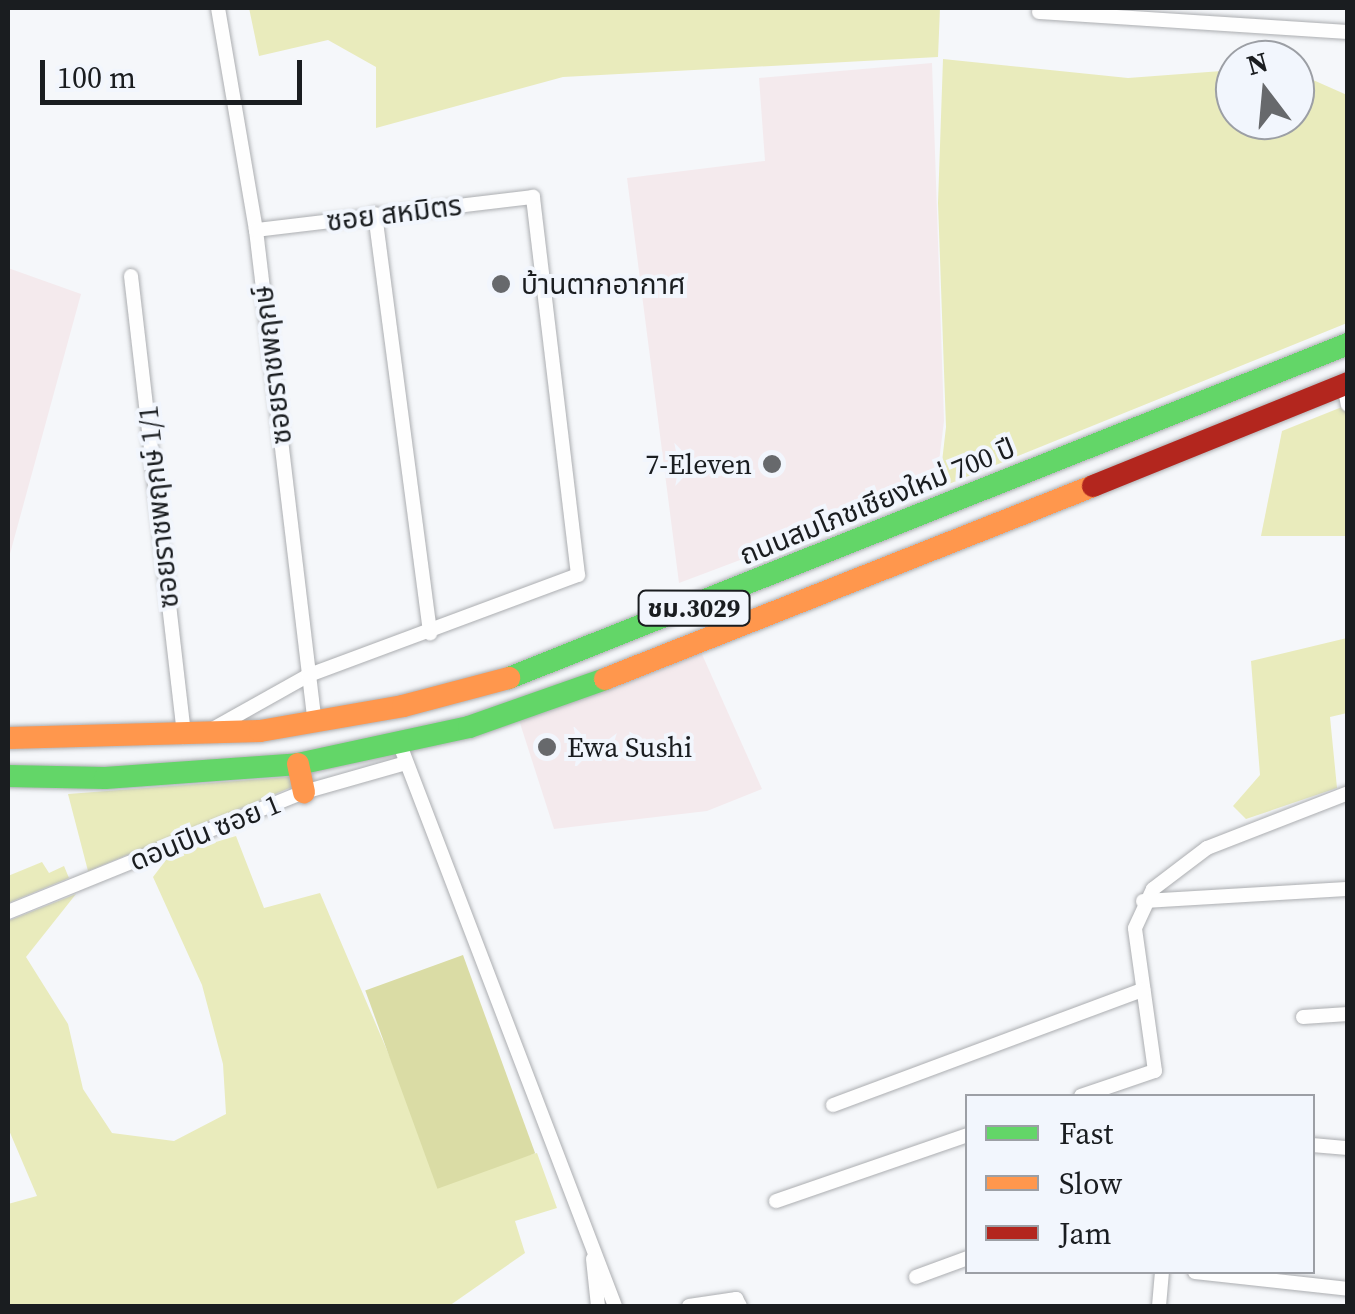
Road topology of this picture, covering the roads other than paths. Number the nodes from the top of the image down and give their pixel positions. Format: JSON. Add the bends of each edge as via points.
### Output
{"nodes":[{"id":1,"x":218,"y":8,"type":"edge"},
{"id":2,"x":1143,"y":11,"type":"edge"},
{"id":3,"x":1039,"y":12,"type":"dead end"},
{"id":4,"x":1348,"y":32,"type":"edge"},
{"id":5,"x":376,"y":214,"type":"junction"},
{"id":6,"x":256,"y":230,"type":"junction"},
{"id":7,"x":132,"y":276,"type":"dead end"},
{"id":8,"x":1348,"y":344,"type":"edge"},
{"id":9,"x":1346,"y":391,"type":"edge"},
{"id":10,"x":430,"y":633,"type":"junction"},
{"id":11,"x":310,"y":675,"type":"junction"},
{"id":12,"x":315,"y":724,"type":"junction"},
{"id":13,"x":192,"y":737,"type":"junction"},
{"id":14,"x":8,"y":738,"type":"edge"},
{"id":15,"x":403,"y":754,"type":"junction"},
{"id":16,"x":298,"y":764,"type":"junction"},
{"id":17,"x":8,"y":776,"type":"edge"},
{"id":18,"x":304,"y":792,"type":"junction"},
{"id":19,"x":1348,"y":793,"type":"edge"},
{"id":20,"x":1348,"y":889,"type":"edge"},
{"id":21,"x":1143,"y":901,"type":"junction"},
{"id":22,"x":8,"y":912,"type":"edge"},
{"id":23,"x":1144,"y":990,"type":"junction"},
{"id":24,"x":1348,"y":1014,"type":"edge"},
{"id":25,"x":1303,"y":1017,"type":"dead end"},
{"id":26,"x":1116,"y":1091,"type":"edge"},
{"id":27,"x":834,"y":1105,"type":"dead end"},
{"id":28,"x":965,"y":1136,"type":"edge"},
{"id":29,"x":1315,"y":1145,"type":"edge"},
{"id":30,"x":1348,"y":1148,"type":"edge"},
{"id":31,"x":776,"y":1201,"type":"dead end"},
{"id":32,"x":593,"y":1258,"type":"junction"},
{"id":33,"x":965,"y":1259,"type":"edge"},
{"id":34,"x":1162,"y":1274,"type":"edge"},
{"id":35,"x":1213,"y":1274,"type":"edge"},
{"id":36,"x":916,"y":1276,"type":"dead end"},
{"id":37,"x":1348,"y":1289,"type":"edge"},
{"id":38,"x":598,"y":1306,"type":"edge"},
{"id":39,"x":614,"y":1306,"type":"edge"},
{"id":40,"x":689,"y":1306,"type":"edge"},
{"id":41,"x":740,"y":1306,"type":"edge"},
{"id":42,"x":1159,"y":1306,"type":"edge"}],
"edges":[{"from":1,"to":6,"type":"street","name":"ซอยราชพฤกษ์"},
{"from":2,"to":3,"type":"street"},
{"from":2,"to":4,"type":"street"},
{"from":5,"to":6,"type":"street","name":"ซอย สหมิตร"},
{"from":5,"to":10,"type":"street"},
{"from":5,"to":10,"type":"street","name":"ซอย สหมิตร","via":[[533,197],[578,575]]},
{"from":6,"to":11,"type":"street","name":"ซอยราชพฤกษ์"},
{"from":7,"to":13,"type":"street","name":"ซอยราชพฤกษ์ 1/1"},
{"from":8,"to":12,"type":"main road","name":"ถนนสมโภชเชียงใหม่ 700 ปี","number":"ชม.3029","via":[[602,646],[509,678]]},
{"from":9,"to":15,"type":"main road","number":"ชม.3029"},
{"from":10,"to":11,"type":"street"},
{"from":11,"to":12,"type":"street","name":"ซอยราชพฤกษ์"},
{"from":11,"to":13,"type":"street"},
{"from":12,"to":13,"type":"main road","name":"ถนนสมโภชเชียงใหม่ 700 ปี","number":"ชม.3029"},
{"from":13,"to":14,"type":"main road","name":"ถนนสมโภชเชียงใหม่ 700 ปี","number":"ชม.3029"},
{"from":15,"to":16,"type":"main road","number":"ชม.3029"},
{"from":15,"to":18,"type":"street","name":"ดอนปิน ซอย 1"},
{"from":15,"to":32,"type":"street"},
{"from":16,"to":17,"type":"main road","number":"ชม.3029","via":[[104,778]]},
{"from":16,"to":18,"type":"main road"},
{"from":18,"to":22,"type":"street","name":"ดอนปิน ซอย 1"},
{"from":19,"to":21,"type":"street","via":[[1207,848]]},
{"from":20,"to":21,"type":"street"},
{"from":21,"to":23,"type":"street","via":[[1135,928]]},
{"from":23,"to":26,"type":"street","via":[[1155,1071]]},
{"from":23,"to":27,"type":"street"},
{"from":24,"to":25,"type":"street"},
{"from":28,"to":31,"type":"street"},
{"from":29,"to":30,"type":"street"},
{"from":32,"to":38,"type":"street"},
{"from":32,"to":39,"type":"street"},
{"from":33,"to":36,"type":"street"},
{"from":34,"to":42,"type":"street"},
{"from":35,"to":37,"type":"street"},
{"from":40,"to":41,"type":"street","via":[[736,1299]]}]}
